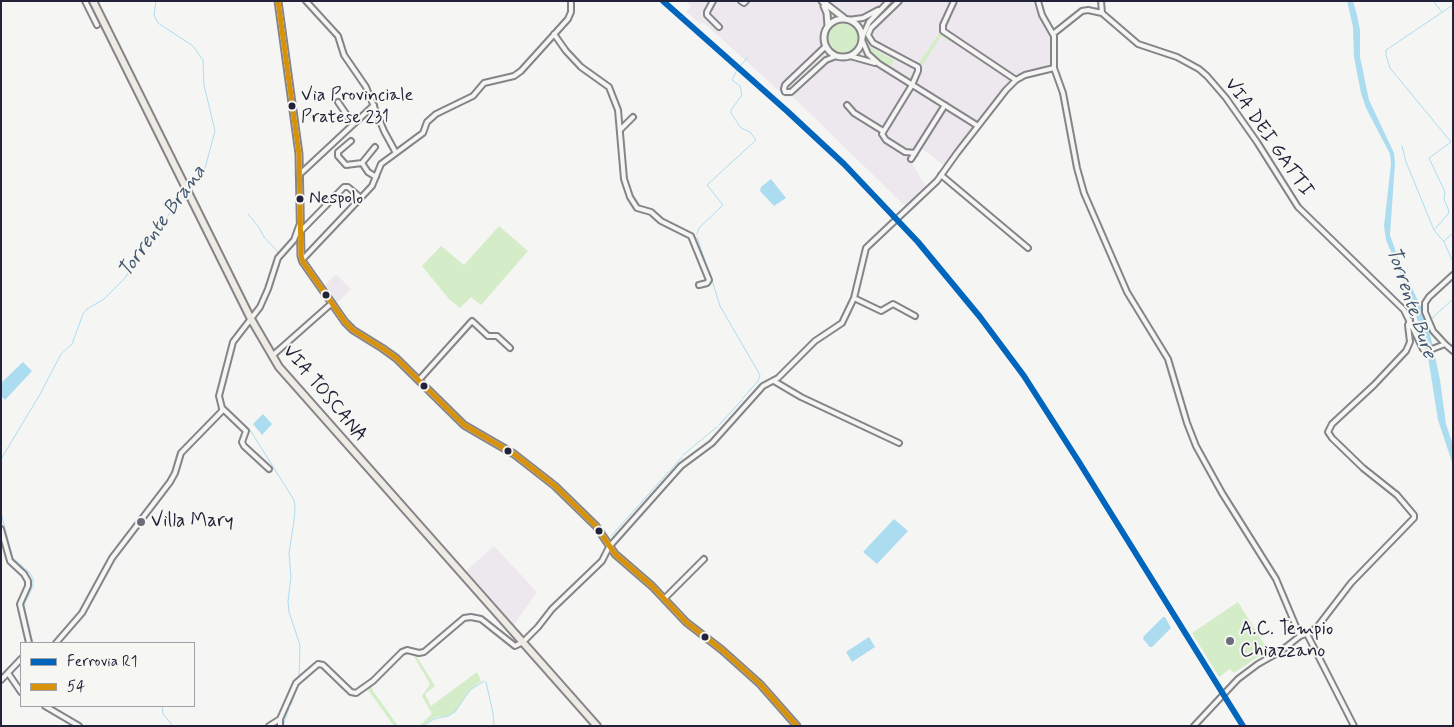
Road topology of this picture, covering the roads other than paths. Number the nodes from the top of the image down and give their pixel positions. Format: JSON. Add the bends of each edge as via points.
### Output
{"nodes":[{"id":1,"x":85,"y":1,"type":"edge"},
{"id":2,"x":93,"y":1,"type":"edge"},
{"id":3,"x":278,"y":1,"type":"edge"},
{"id":4,"x":306,"y":1,"type":"edge"},
{"id":5,"x":571,"y":1,"type":"edge"},
{"id":6,"x":713,"y":1,"type":"edge"},
{"id":7,"x":741,"y":1,"type":"edge"},
{"id":8,"x":746,"y":1,"type":"edge"},
{"id":9,"x":822,"y":1,"type":"edge"},
{"id":10,"x":889,"y":1,"type":"edge"},
{"id":11,"x":900,"y":1,"type":"edge"},
{"id":12,"x":954,"y":1,"type":"edge"},
{"id":13,"x":1038,"y":1,"type":"edge"},
{"id":14,"x":1101,"y":1,"type":"edge"},
{"id":15,"x":880,"y":10,"type":"junction"},
{"id":16,"x":1102,"y":13,"type":"junction"},
{"id":17,"x":848,"y":19,"type":"junction"},
{"id":18,"x":97,"y":25,"type":"dead end"},
{"id":19,"x":828,"y":26,"type":"junction"},
{"id":20,"x":719,"y":27,"type":"dead end"},
{"id":21,"x":554,"y":34,"type":"junction"},
{"id":22,"x":1053,"y":34,"type":"junction"},
{"id":23,"x":862,"y":39,"type":"junction"},
{"id":24,"x":826,"y":46,"type":"junction"},
{"id":25,"x":836,"y":56,"type":"junction"},
{"id":26,"x":850,"y":56,"type":"junction"},
{"id":27,"x":879,"y":64,"type":"junction"},
{"id":28,"x":1054,"y":68,"type":"junction"},
{"id":29,"x":1016,"y":80,"type":"junction"},
{"id":30,"x":912,"y":85,"type":"junction"},
{"id":31,"x":338,"y":102,"type":"dead end"},
{"id":32,"x":374,"y":105,"type":"junction"},
{"id":33,"x":847,"y":105,"type":"dead end"},
{"id":34,"x":944,"y":105,"type":"junction"},
{"id":35,"x":633,"y":117,"type":"dead end"},
{"id":36,"x":352,"y":124,"type":"junction"},
{"id":37,"x":978,"y":126,"type":"junction"},
{"id":38,"x":620,"y":130,"type":"junction"},
{"id":39,"x":883,"y":131,"type":"junction"},
{"id":40,"x":351,"y":141,"type":"dead end"},
{"id":41,"x":375,"y":147,"type":"dead end"},
{"id":42,"x":396,"y":153,"type":"junction"},
{"id":43,"x":914,"y":153,"type":"junction"},
{"id":44,"x":911,"y":159,"type":"dead end"},
{"id":45,"x":362,"y":163,"type":"junction"},
{"id":46,"x":299,"y":175,"type":"junction"},
{"id":47,"x":941,"y":175,"type":"junction"},
{"id":48,"x":376,"y":176,"type":"junction"},
{"id":49,"x":361,"y":198,"type":"junction"},
{"id":50,"x":300,"y":229,"type":"junction"},
{"id":51,"x":1028,"y":248,"type":"dead end"},
{"id":52,"x":302,"y":260,"type":"junction"},
{"id":53,"x":1453,"y":275,"type":"edge"},
{"id":54,"x":699,"y":285,"type":"dead end"},
{"id":55,"x":854,"y":298,"type":"junction"},
{"id":56,"x":332,"y":303,"type":"junction"},
{"id":57,"x":915,"y":316,"type":"dead end"},
{"id":58,"x":250,"y":319,"type":"junction"},
{"id":59,"x":1410,"y":320,"type":"junction"},
{"id":60,"x":1445,"y":344,"type":"junction"},
{"id":61,"x":266,"y":347,"type":"junction"},
{"id":62,"x":510,"y":348,"type":"dead end"},
{"id":63,"x":279,"y":349,"type":"junction"},
{"id":64,"x":1453,"y":351,"type":"edge"},
{"id":65,"x":272,"y":356,"type":"junction"},
{"id":66,"x":419,"y":380,"type":"junction"},
{"id":67,"x":774,"y":381,"type":"junction"},
{"id":68,"x":222,"y":408,"type":"junction"},
{"id":69,"x":899,"y":443,"type":"dead end"},
{"id":70,"x":269,"y":469,"type":"dead end"},
{"id":71,"x":1,"y":529,"type":"edge"},
{"id":72,"x":608,"y":547,"type":"junction"},
{"id":73,"x":704,"y":559,"type":"dead end"},
{"id":74,"x":664,"y":599,"type":"junction"},
{"id":75,"x":1307,"y":634,"type":"junction"},
{"id":76,"x":1300,"y":636,"type":"junction"},
{"id":77,"x":29,"y":642,"type":"edge"},
{"id":78,"x":57,"y":642,"type":"edge"},
{"id":79,"x":523,"y":642,"type":"junction"},
{"id":80,"x":20,"y":660,"type":"edge"},
{"id":81,"x":8,"y":673,"type":"junction"},
{"id":82,"x":1,"y":680,"type":"edge"},
{"id":83,"x":20,"y":691,"type":"edge"},
{"id":84,"x":47,"y":707,"type":"edge"},
{"id":85,"x":280,"y":719,"type":"junction"},
{"id":86,"x":79,"y":726,"type":"edge"},
{"id":87,"x":269,"y":726,"type":"edge"},
{"id":88,"x":280,"y":726,"type":"edge"},
{"id":89,"x":596,"y":726,"type":"edge"},
{"id":90,"x":797,"y":726,"type":"edge"},
{"id":91,"x":1194,"y":726,"type":"edge"},
{"id":92,"x":1354,"y":726,"type":"edge"}],
"edges":[{"from":1,"to":18,"type":"street"},
{"from":2,"to":58,"type":"main road","name":"VIA TOSCANA"},
{"from":3,"to":46,"type":"street","via":[[297,136]]},
{"from":4,"to":32,"type":"street","via":[[336,33],[344,55]]},
{"from":5,"to":21,"type":"street","via":[[569,17]]},
{"from":6,"to":20,"type":"street","via":[[707,15]]},
{"from":7,"to":8,"type":"street"},
{"from":9,"to":17,"type":"street"},
{"from":9,"to":19,"type":"street"},
{"from":10,"to":15,"type":"street"},
{"from":11,"to":30,"type":"street","via":[[871,28],[868,35],[874,43],[918,67]]},
{"from":12,"to":29,"type":"street","via":[[942,31]]},
{"from":13,"to":22,"type":"street"},
{"from":14,"to":16,"type":"street"},
{"from":15,"to":17,"type":"street","via":[[863,18]]},
{"from":15,"to":23,"type":"street","via":[[868,24]]},
{"from":16,"to":22,"type":"street","via":[[1082,11]]},
{"from":16,"to":59,"type":"street","name":"VIA DEI GATTI","via":[[1138,44],[1178,57],[1207,76],[1257,142],[1298,207],[1399,304]]},
{"from":17,"to":19,"type":"street","via":[[837,20]]},
{"from":17,"to":23,"type":"street","via":[[858,26]]},
{"from":19,"to":24,"type":"street","via":[[824,35]]},
{"from":21,"to":38,"type":"street","via":[[578,64],[609,87],[618,110]]},
{"from":21,"to":42,"type":"street","via":[[521,71],[514,76],[488,81],[473,96],[436,114],[427,122],[423,133]]},
{"from":22,"to":28,"type":"street"},
{"from":23,"to":26,"type":"street","via":[[858,50]]},
{"from":23,"to":27,"type":"street","via":[[868,54]]},
{"from":24,"to":25,"type":"street"},
{"from":24,"to":25,"type":"street","via":[[785,85],[786,92],[791,92],[826,60]]},
{"from":25,"to":26,"type":"street"},
{"from":26,"to":27,"type":"street"},
{"from":27,"to":30,"type":"street"},
{"from":28,"to":29,"type":"street"},
{"from":28,"to":76,"type":"street","via":[[1063,94],[1084,193],[1119,276],[1134,307],[1168,359],[1196,446],[1276,578]]},
{"from":29,"to":37,"type":"street"},
{"from":30,"to":34,"type":"street"},
{"from":30,"to":39,"type":"street"},
{"from":31,"to":36,"type":"street"},
{"from":32,"to":36,"type":"street"},
{"from":32,"to":42,"type":"street"},
{"from":33,"to":39,"type":"street"},
{"from":34,"to":37,"type":"street"},
{"from":34,"to":43,"type":"street"},
{"from":35,"to":38,"type":"street"},
{"from":36,"to":46,"type":"street"},
{"from":37,"to":47,"type":"street"},
{"from":38,"to":54,"type":"street","via":[[624,180],[632,202],[638,209],[651,212],[661,222],[691,236],[709,280]]},
{"from":39,"to":43,"type":"street","via":[[887,140],[907,153]]},
{"from":40,"to":45,"type":"street","via":[[338,152],[338,156],[346,165]]},
{"from":41,"to":45,"type":"street"},
{"from":42,"to":48,"type":"street","via":[[381,164]]},
{"from":43,"to":44,"type":"street"},
{"from":45,"to":48,"type":"street","via":[[368,172]]},
{"from":46,"to":50,"type":"street"},
{"from":47,"to":51,"type":"street"},
{"from":47,"to":55,"type":"street","via":[[866,248]]},
{"from":48,"to":49,"type":"street","via":[[373,185]]},
{"from":49,"to":50,"type":"street","via":[[344,187]]},
{"from":49,"to":52,"type":"street"},
{"from":50,"to":52,"type":"street"},
{"from":50,"to":58,"type":"street","via":[[278,258],[266,295]]},
{"from":52,"to":56,"type":"street"},
{"from":53,"to":60,"type":"street","via":[[1425,303],[1433,331]]},
{"from":55,"to":57,"type":"street","via":[[882,311],[893,304]]},
{"from":55,"to":67,"type":"street","via":[[842,323],[815,341]]},
{"from":56,"to":63,"type":"street"},
{"from":56,"to":66,"type":"street","via":[[352,330],[382,348]]},
{"from":58,"to":61,"type":"main road","name":"VIA TOSCANA"},
{"from":58,"to":68,"type":"street","via":[[233,342],[218,396]]},
{"from":59,"to":60,"type":"street","name":"VIA DEI GATTI","via":[[1423,349],[1427,351]]},
{"from":59,"to":75,"type":"street","via":[[1410,342],[1404,354],[1332,424],[1328,432],[1363,468],[1398,495],[1414,518],[1351,583],[1324,620]]},
{"from":60,"to":64,"type":"street"},
{"from":61,"to":63,"type":"street"},
{"from":61,"to":65,"type":"main road","name":"VIA TOSCANA"},
{"from":62,"to":66,"type":"street","via":[[497,336],[487,335],[472,321]]},
{"from":63,"to":65,"type":"street"},
{"from":65,"to":79,"type":"main road","name":"VIA TOSCANA","via":[[296,388]]},
{"from":66,"to":72,"type":"street","via":[[464,425],[514,454],[556,486],[596,526]]},
{"from":67,"to":69,"type":"street"},
{"from":67,"to":72,"type":"street","via":[[759,390],[712,443],[681,466]]},
{"from":68,"to":70,"type":"street","via":[[246,431],[242,442],[244,446]]},
{"from":68,"to":78,"type":"street","via":[[181,453],[170,482],[112,558],[82,613]]},
{"from":71,"to":77,"type":"street","via":[[10,560],[28,581],[20,604]]},
{"from":72,"to":74,"type":"street"},
{"from":72,"to":79,"type":"street","via":[[602,560]]},
{"from":73,"to":74,"type":"street"},
{"from":74,"to":90,"type":"street","via":[[686,622],[760,684]]},
{"from":75,"to":76,"type":"street"},
{"from":75,"to":92,"type":"street"},
{"from":76,"to":91,"type":"street","via":[[1235,682]]},
{"from":79,"to":85,"type":"street","via":[[515,646],[481,619],[464,618],[424,652],[402,652],[371,683],[356,693],[318,664],[296,683]]},
{"from":79,"to":89,"type":"main road","name":"VIA TOSCANA"},
{"from":80,"to":81,"type":"street"},
{"from":81,"to":82,"type":"street"},
{"from":81,"to":83,"type":"street"},
{"from":84,"to":86,"type":"street"},
{"from":85,"to":87,"type":"street"},
{"from":85,"to":88,"type":"street"}]}
